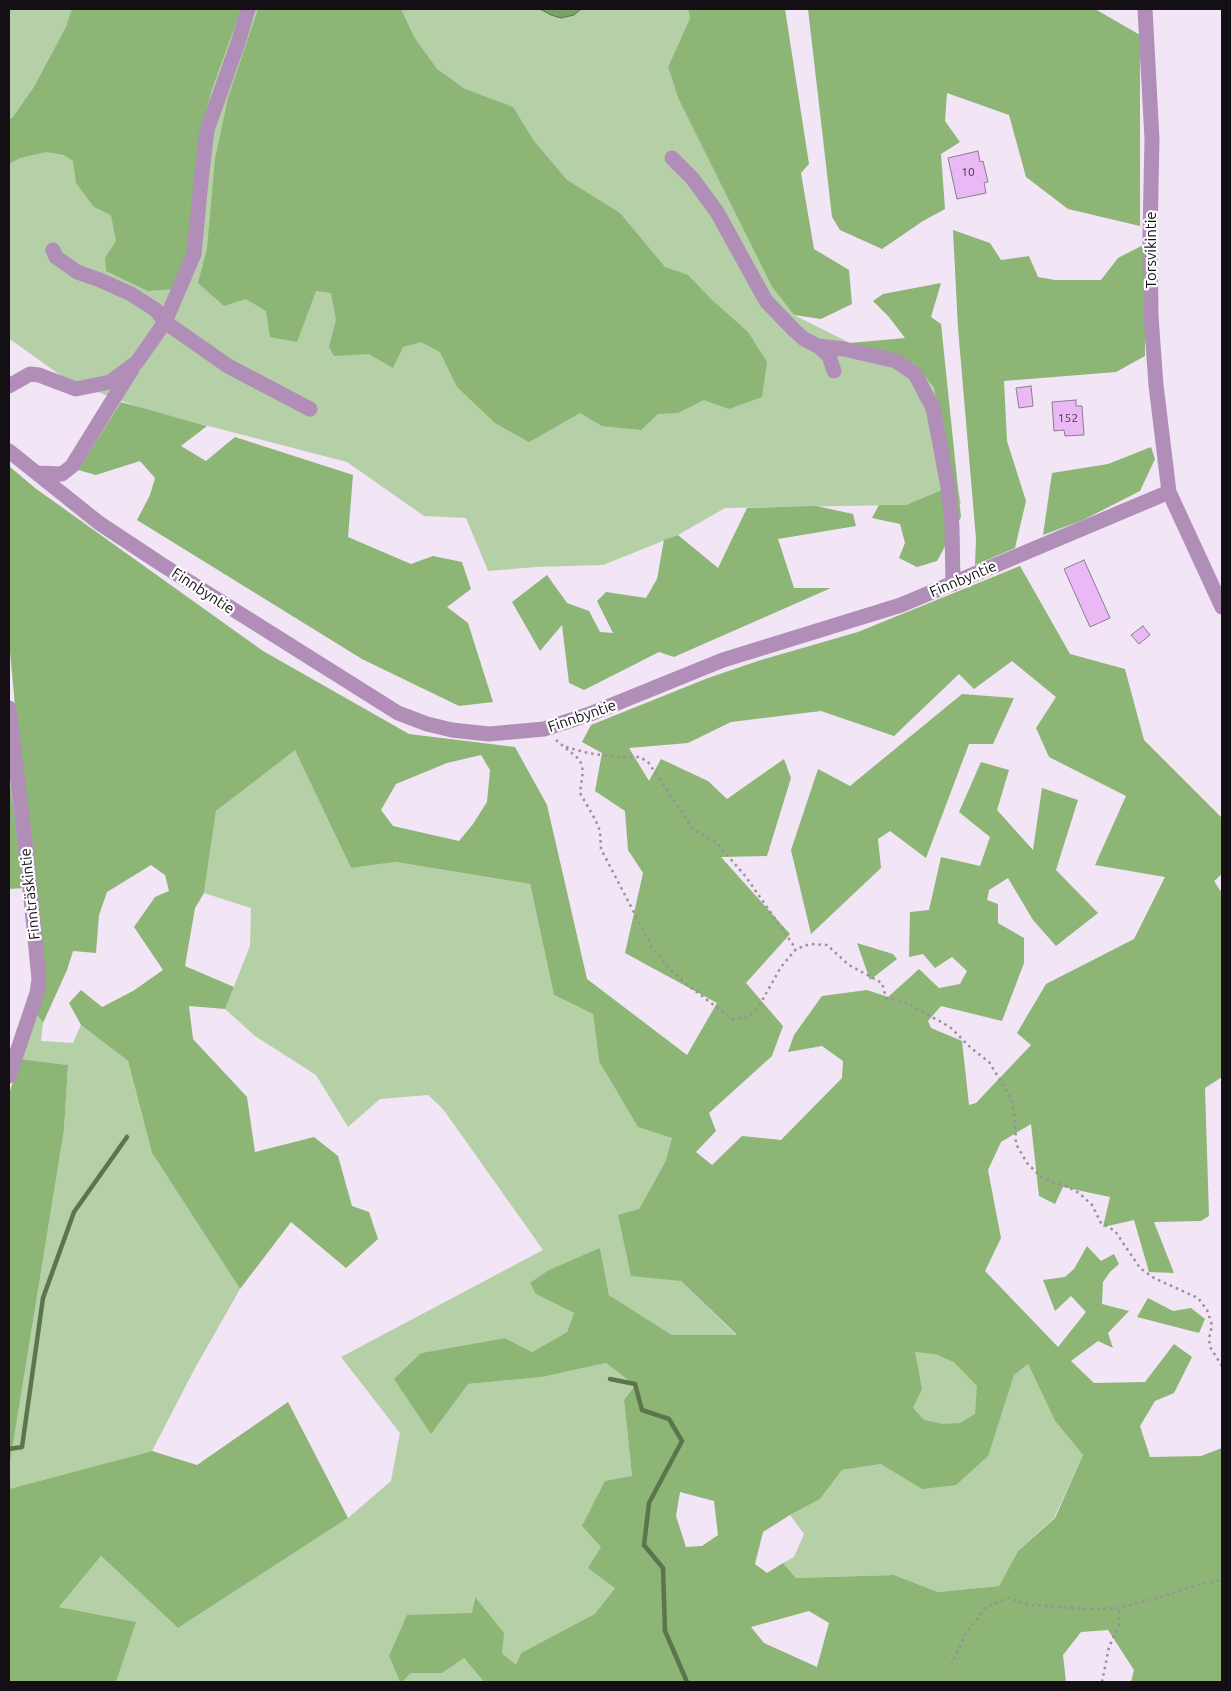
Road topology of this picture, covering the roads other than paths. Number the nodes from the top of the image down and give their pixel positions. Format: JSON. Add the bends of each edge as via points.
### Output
{"nodes":[{"id":1,"x":248,"y":9,"type":"edge"},
{"id":2,"x":1145,"y":9,"type":"edge"},
{"id":3,"x":672,"y":158,"type":"dead end"},
{"id":4,"x":53,"y":250,"type":"dead end"},
{"id":5,"x":165,"y":322,"type":"junction"},
{"id":6,"x":818,"y":346,"type":"junction"},
{"id":7,"x":137,"y":362,"type":"junction"},
{"id":8,"x":834,"y":371,"type":"dead end"},
{"id":9,"x":9,"y":386,"type":"edge"},
{"id":10,"x":310,"y":409,"type":"dead end"},
{"id":11,"x":9,"y":451,"type":"edge"},
{"id":12,"x":38,"y":473,"type":"junction"},
{"id":13,"x":1168,"y":492,"type":"junction"},
{"id":14,"x":953,"y":584,"type":"junction"},
{"id":15,"x":1222,"y":607,"type":"edge"},
{"id":16,"x":9,"y":708,"type":"edge"},
{"id":17,"x":9,"y":1076,"type":"edge"}],
"edges":[{"from":1,"to":5,"type":"street","via":[[207,130],[194,254]]},
{"from":2,"to":13,"type":"street","name":"Torsvikintie","via":[[1152,139],[1151,316]]},
{"from":3,"to":6,"type":"street","via":[[718,212],[766,302],[804,339]]},
{"from":4,"to":5,"type":"street","via":[[56,258],[78,272],[131,294],[156,310]]},
{"from":5,"to":7,"type":"street"},
{"from":5,"to":10,"type":"street","via":[[228,366]]},
{"from":6,"to":8,"type":"street","via":[[829,356]]},
{"from":6,"to":14,"type":"street","via":[[896,361],[915,374],[923,387],[933,408],[949,493]]},
{"from":7,"to":9,"type":"street","via":[[110,382],[76,389],[30,374]]},
{"from":7,"to":12,"type":"street","via":[[72,466],[62,474]]},
{"from":11,"to":12,"type":"street","name":"Finnbyntie"},
{"from":12,"to":14,"type":"street","name":"Finnbyntie","via":[[100,523],[160,564],[398,713],[452,730],[489,734],[544,729],[590,714],[723,660],[901,605]]},
{"from":13,"to":14,"type":"street","name":"Finnbyntie"},
{"from":13,"to":15,"type":"street","name":"Torsvikintie"},
{"from":16,"to":17,"type":"street","name":"Finnträskintie","via":[[39,979]]}]}
